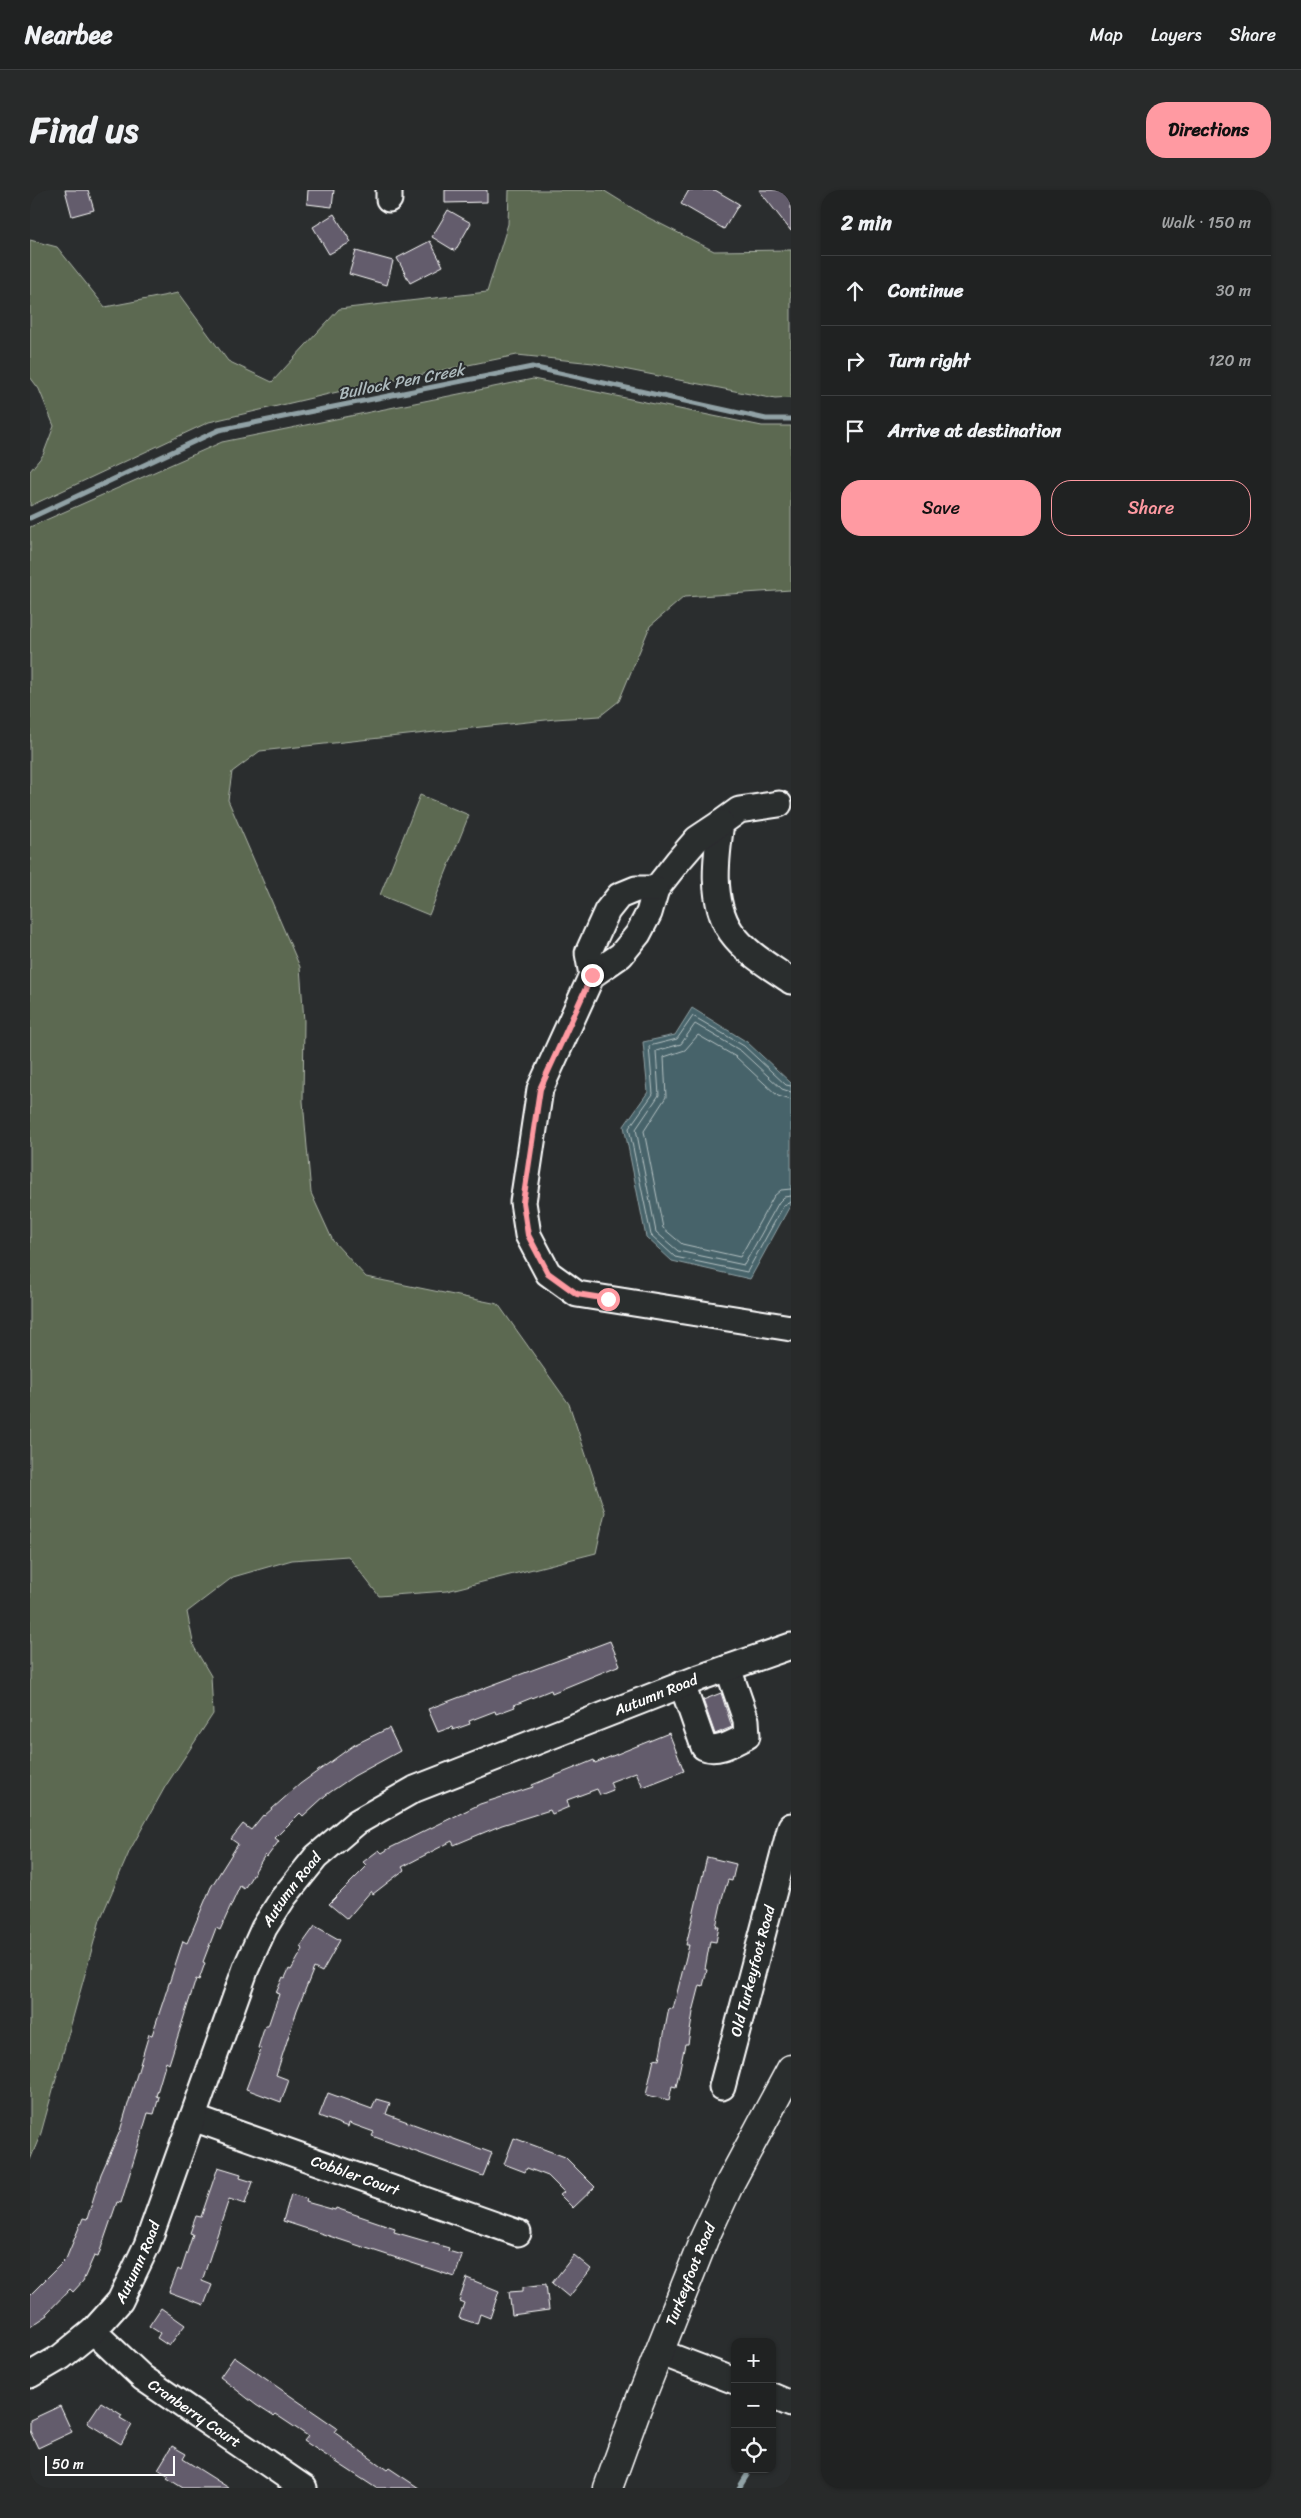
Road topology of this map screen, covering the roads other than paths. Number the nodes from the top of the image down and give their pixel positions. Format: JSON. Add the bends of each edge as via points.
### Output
{"nodes":[{"id":1,"x":779,"y":804,"type":"dead end"},
{"id":2,"x":721,"y":823,"type":"junction"},
{"id":3,"x":656,"y":889,"type":"junction"},
{"id":4,"x":592,"y":975,"type":"junction"},
{"id":5,"x":791,"y":981,"type":"edge"},
{"id":6,"x":791,"y":1328,"type":"edge"},
{"id":7,"x":791,"y":1646,"type":"edge"},
{"id":8,"x":728,"y":1668,"type":"junction"},
{"id":9,"x":682,"y":1684,"type":"junction"},
{"id":10,"x":791,"y":1826,"type":"edge"},
{"id":11,"x":791,"y":2069,"type":"edge"},
{"id":12,"x":722,"y":2087,"type":"dead end"},
{"id":13,"x":193,"y":2118,"type":"junction"},
{"id":14,"x":518,"y":2233,"type":"dead end"},
{"id":15,"x":93,"y":2331,"type":"junction"},
{"id":16,"x":659,"y":2352,"type":"junction"},
{"id":17,"x":30,"y":2375,"type":"edge"},
{"id":18,"x":731,"y":2379,"type":"edge"},
{"id":19,"x":776,"y":2398,"type":"edge"},
{"id":20,"x":791,"y":2404,"type":"edge"},
{"id":21,"x":304,"y":2488,"type":"edge"},
{"id":22,"x":608,"y":2488,"type":"edge"}],
"edges":[{"from":1,"to":2,"type":"street","via":[[739,810]]},
{"from":2,"to":3,"type":"street","via":[[697,839]]},
{"from":2,"to":5,"type":"street","via":[[715,864],[720,905],[731,932],[750,952]]},
{"from":3,"to":4,"type":"street","via":[[638,934],[620,955]]},
{"from":3,"to":4,"type":"street","via":[[636,889],[619,896],[607,911],[588,953]]},
{"from":4,"to":6,"type":"street","via":[[540,1089],[523,1202],[528,1235],[548,1273],[577,1294]]},
{"from":7,"to":8,"type":"street","name":"Autumn Road"},
{"from":8,"to":9,"type":"street","name":"Autumn Road"},
{"from":8,"to":9,"type":"street","via":[[746,1720],[747,1736],[724,1747],[704,1747]]},
{"from":9,"to":13,"type":"street","name":"Autumn Road","via":[[414,1789],[357,1822],[323,1852],[283,1898],[264,1928],[246,1968]]},
{"from":10,"to":12,"type":"street","name":"Old Turkeyfoot Road"},
{"from":11,"to":16,"type":"main road","name":"Turkeyfoot Road","via":[[726,2191],[681,2292]]},
{"from":13,"to":14,"type":"street","name":"Cobbler Court"},
{"from":13,"to":15,"type":"street","name":"Autumn Road","via":[[147,2245],[120,2301]]},
{"from":15,"to":17,"type":"street","name":"Autumn Road","via":[[61,2357]]},
{"from":15,"to":21,"type":"street","name":"Cranberry Court","via":[[150,2383]]},
{"from":16,"to":18,"type":"street"},
{"from":16,"to":22,"type":"main road","name":"Turkeyfoot Road"},
{"from":19,"to":20,"type":"street"}]}
